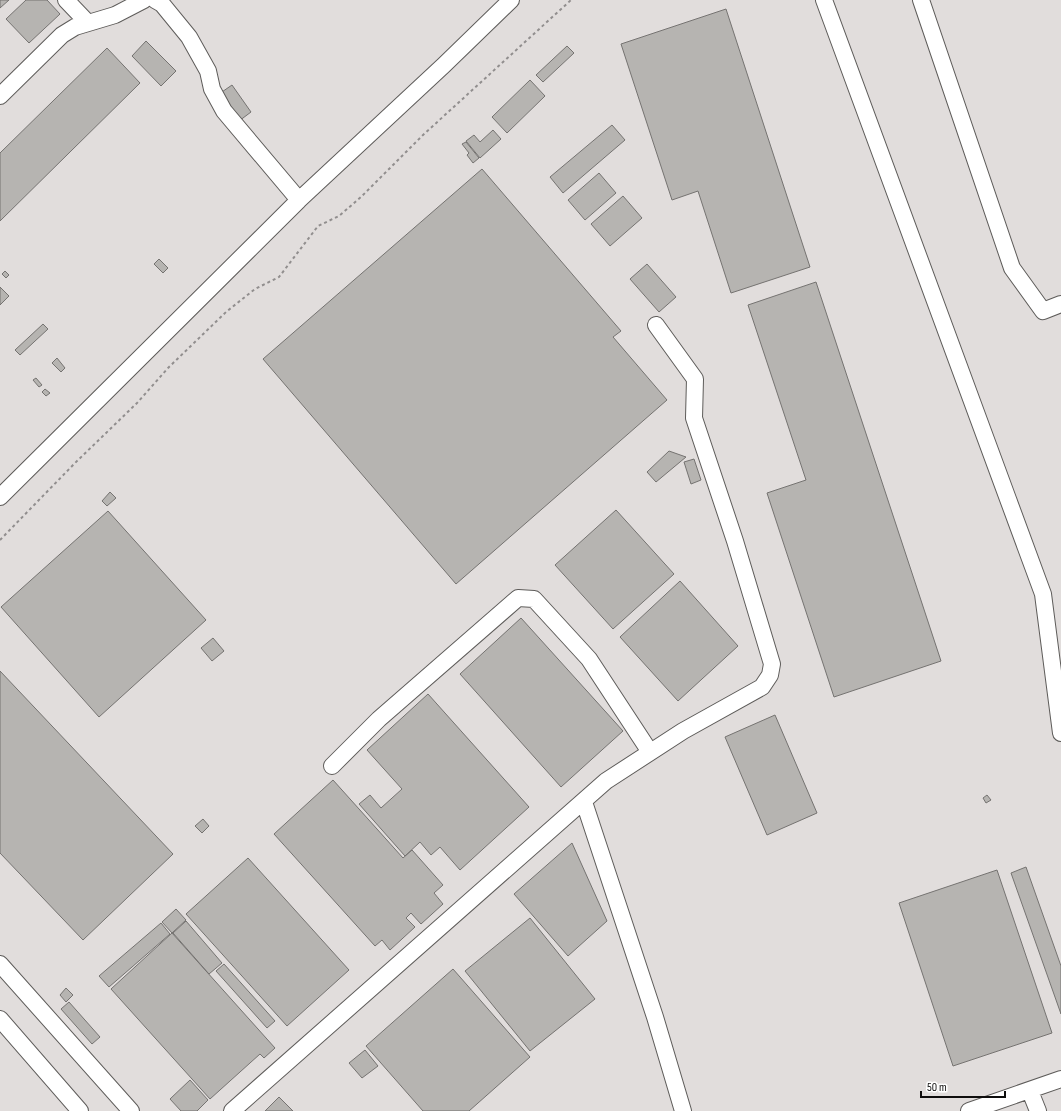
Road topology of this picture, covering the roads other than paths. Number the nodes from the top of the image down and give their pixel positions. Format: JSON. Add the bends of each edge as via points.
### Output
{"nodes":[{"id":1,"x":66,"y":0,"type":"edge"},
{"id":2,"x":144,"y":0,"type":"edge"},
{"id":3,"x":155,"y":0,"type":"edge"},
{"id":4,"x":511,"y":0,"type":"edge"},
{"id":5,"x":824,"y":0,"type":"edge"},
{"id":6,"x":921,"y":0,"type":"edge"},
{"id":7,"x":88,"y":23,"type":"junction"},
{"id":8,"x":0,"y":96,"type":"edge"},
{"id":9,"x":299,"y":200,"type":"junction"},
{"id":10,"x":1061,"y":304,"type":"edge"},
{"id":11,"x":656,"y":325,"type":"dead end"},
{"id":12,"x":0,"y":497,"type":"edge"},
{"id":13,"x":1061,"y":733,"type":"edge"},
{"id":14,"x":650,"y":752,"type":"junction"},
{"id":15,"x":332,"y":766,"type":"dead end"},
{"id":16,"x":584,"y":802,"type":"junction"},
{"id":17,"x":0,"y":964,"type":"edge"},
{"id":18,"x":1,"y":1022,"type":"edge"},
{"id":19,"x":1061,"y":1079,"type":"edge"},
{"id":20,"x":1030,"y":1091,"type":"junction"},
{"id":21,"x":80,"y":1111,"type":"edge"},
{"id":22,"x":130,"y":1111,"type":"edge"},
{"id":23,"x":232,"y":1111,"type":"edge"},
{"id":24,"x":683,"y":1111,"type":"edge"},
{"id":25,"x":969,"y":1111,"type":"edge"},
{"id":26,"x":1038,"y":1111,"type":"edge"}],
"edges":[{"from":1,"to":7,"type":"street"},
{"from":2,"to":7,"type":"street"},
{"from":3,"to":9,"type":"street","via":[[162,4],[189,37],[208,71],[212,89],[224,111]]},
{"from":4,"to":9,"type":"street"},
{"from":5,"to":13,"type":"street","via":[[1043,594]]},
{"from":6,"to":10,"type":"street","via":[[1012,268],[1043,311]]},
{"from":7,"to":8,"type":"street","via":[[62,35]]},
{"from":9,"to":12,"type":"street"},
{"from":11,"to":14,"type":"street","via":[[694,379],[694,418],[772,664],[770,675],[762,687]]},
{"from":14,"to":15,"type":"street","via":[[589,659],[534,599],[518,598],[379,719]]},
{"from":14,"to":16,"type":"street","via":[[606,781]]},
{"from":16,"to":23,"type":"street"},
{"from":16,"to":24,"type":"street","via":[[655,1017]]},
{"from":17,"to":22,"type":"street"},
{"from":18,"to":21,"type":"street"},
{"from":19,"to":20,"type":"street"},
{"from":20,"to":25,"type":"street"},
{"from":20,"to":26,"type":"street"}]}
